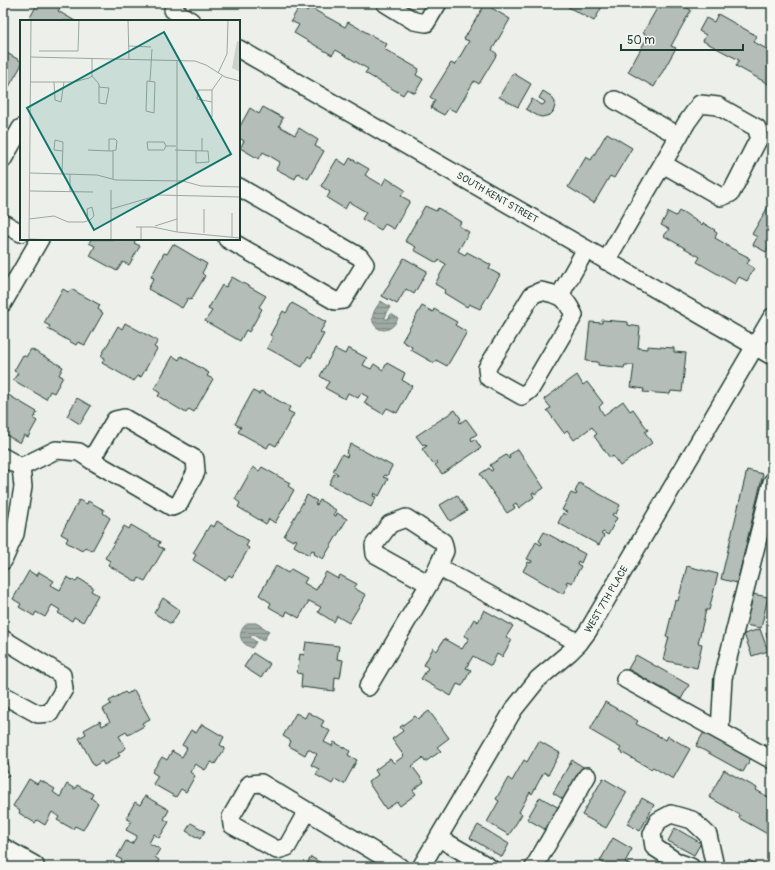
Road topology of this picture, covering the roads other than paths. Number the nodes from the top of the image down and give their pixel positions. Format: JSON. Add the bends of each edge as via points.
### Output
{"nodes":[{"id":1,"x":385,"y":3,"type":"edge"},
{"id":2,"x":438,"y":3,"type":"edge"},
{"id":3,"x":172,"y":12,"type":"edge"},
{"id":4,"x":189,"y":20,"type":"edge"},
{"id":5,"x":240,"y":50,"type":"edge"},
{"id":6,"x":615,"y":100,"type":"dead end"},
{"id":7,"x":20,"y":130,"type":"edge"},
{"id":8,"x":679,"y":136,"type":"junction"},
{"id":9,"x":3,"y":159,"type":"edge"},
{"id":10,"x":663,"y":164,"type":"junction"},
{"id":11,"x":240,"y":188,"type":"edge"},
{"id":12,"x":3,"y":223,"type":"edge"},
{"id":13,"x":20,"y":232,"type":"edge"},
{"id":14,"x":37,"y":240,"type":"edge"},
{"id":15,"x":229,"y":240,"type":"edge"},
{"id":16,"x":586,"y":249,"type":"junction"},
{"id":17,"x":606,"y":261,"type":"junction"},
{"id":18,"x":560,"y":295,"type":"junction"},
{"id":19,"x":3,"y":303,"type":"edge"},
{"id":20,"x":772,"y":317,"type":"edge"},
{"id":21,"x":754,"y":347,"type":"junction"},
{"id":22,"x":772,"y":356,"type":"edge"},
{"id":23,"x":3,"y":457,"type":"edge"},
{"id":24,"x":92,"y":460,"type":"junction"},
{"id":25,"x":22,"y":467,"type":"junction"},
{"id":26,"x":772,"y":482,"type":"edge"},
{"id":27,"x":3,"y":561,"type":"edge"},
{"id":28,"x":438,"y":567,"type":"junction"},
{"id":29,"x":429,"y":584,"type":"junction"},
{"id":30,"x":3,"y":639,"type":"edge"},
{"id":31,"x":579,"y":643,"type":"junction"},
{"id":32,"x":625,"y":678,"type":"dead end"},
{"id":33,"x":368,"y":688,"type":"dead end"},
{"id":34,"x":3,"y":695,"type":"edge"},
{"id":35,"x":720,"y":731,"type":"junction"},
{"id":36,"x":772,"y":760,"type":"edge"},
{"id":37,"x":587,"y":776,"type":"dead end"},
{"id":38,"x":307,"y":811,"type":"junction"},
{"id":39,"x":439,"y":838,"type":"junction"},
{"id":40,"x":3,"y":850,"type":"edge"},
{"id":41,"x":33,"y":867,"type":"edge"},
{"id":42,"x":400,"y":867,"type":"edge"},
{"id":43,"x":421,"y":867,"type":"edge"},
{"id":44,"x":490,"y":867,"type":"edge"},
{"id":45,"x":534,"y":867,"type":"edge"},
{"id":46,"x":691,"y":867,"type":"edge"},
{"id":47,"x":713,"y":867,"type":"edge"}],
"edges":[{"from":1,"to":2,"type":"street","via":[[414,20],[426,23]]},
{"from":3,"to":4,"type":"street"},
{"from":5,"to":16,"type":"street","name":"SOUTH KENT STREET"},
{"from":6,"to":8,"type":"street"},
{"from":7,"to":9,"type":"street"},
{"from":8,"to":10,"type":"street"},
{"from":8,"to":10,"type":"street","via":[[700,104],[718,106],[757,128],[759,138],[731,193],[721,197]]},
{"from":10,"to":17,"type":"street"},
{"from":11,"to":15,"type":"street","via":[[360,257],[365,264],[343,300],[335,300]]},
{"from":12,"to":13,"type":"street"},
{"from":14,"to":19,"type":"street"},
{"from":16,"to":17,"type":"street","name":"SOUTH KENT STREET"},
{"from":16,"to":18,"type":"street"},
{"from":17,"to":21,"type":"street","name":"SOUTH KENT STREET"},
{"from":18,"to":18,"type":"street","via":[[574,315],[530,390],[522,396],[488,377],[487,368],[532,295],[542,291]]},
{"from":20,"to":21,"type":"street","name":"WEST 7TH PLACE"},
{"from":21,"to":22,"type":"street","name":"SOUTH KENT STREET"},
{"from":21,"to":31,"type":"street","name":"WEST 7TH PLACE"},
{"from":23,"to":25,"type":"street"},
{"from":24,"to":24,"type":"street","via":[[172,507],[179,504],[196,472],[195,459],[124,418],[115,420]]},
{"from":24,"to":25,"type":"street","via":[[79,452],[56,450]]},
{"from":25,"to":27,"type":"street","via":[[23,487],[15,534]]},
{"from":26,"to":35,"type":"street","via":[[723,678]]},
{"from":28,"to":29,"type":"street"},
{"from":28,"to":29,"type":"street","via":[[445,551],[443,542],[406,518],[390,524],[374,545],[375,554]]},
{"from":28,"to":31,"type":"street"},
{"from":29,"to":33,"type":"street"},
{"from":30,"to":34,"type":"street","via":[[62,675],[64,689],[50,713],[38,714]]},
{"from":31,"to":39,"type":"street","name":"WEST 7TH PLACE","via":[[538,679],[514,709]]},
{"from":32,"to":35,"type":"street"},
{"from":35,"to":36,"type":"street"},
{"from":37,"to":45,"type":"street"},
{"from":38,"to":38,"type":"street","via":[[261,783],[250,784],[231,817],[232,825],[277,850],[287,847]]},
{"from":38,"to":42,"type":"street"},
{"from":39,"to":43,"type":"street","name":"WEST 7TH PLACE"},
{"from":39,"to":44,"type":"street"},
{"from":40,"to":41,"type":"main road"},
{"from":46,"to":47,"type":"street","via":[[677,862],[654,847],[652,834],[658,821],[670,814],[692,820],[708,835]]}]}
